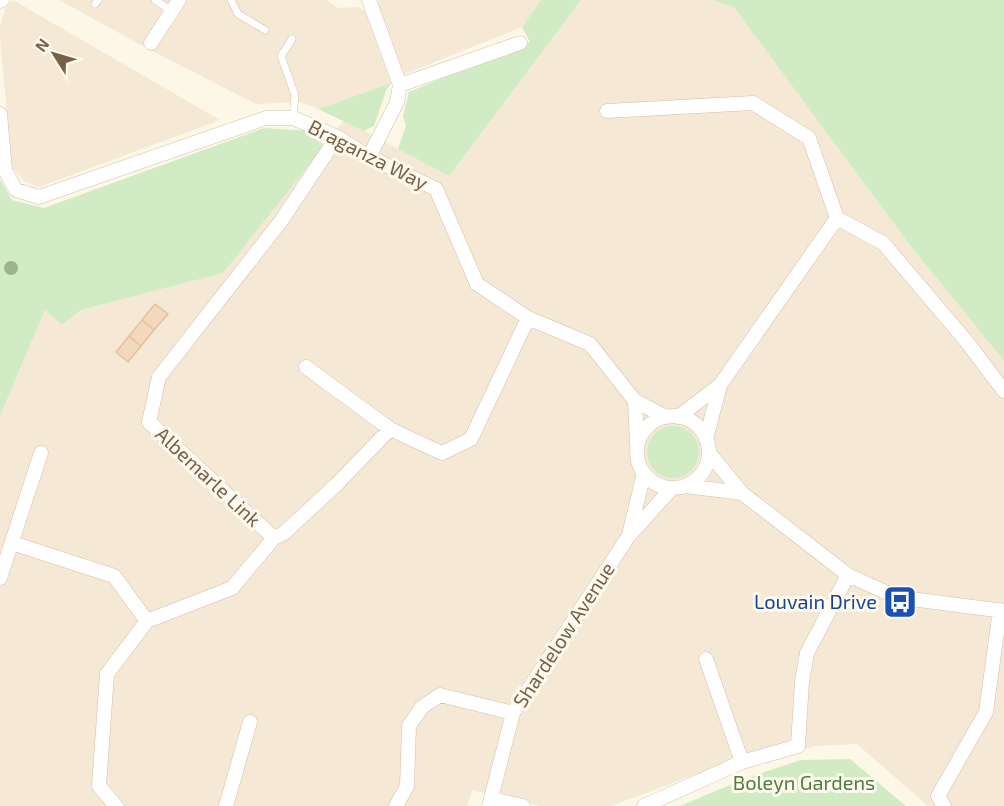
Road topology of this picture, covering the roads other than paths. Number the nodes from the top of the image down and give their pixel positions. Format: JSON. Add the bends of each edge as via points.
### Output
{"nodes":[{"id":1,"x":155,"y":0,"type":"edge"},
{"id":2,"x":231,"y":0,"type":"edge"},
{"id":3,"x":369,"y":0,"type":"edge"},
{"id":4,"x":176,"y":6,"type":"edge"},
{"id":5,"x":265,"y":30,"type":"dead end"},
{"id":6,"x":292,"y":39,"type":"dead end"},
{"id":7,"x":151,"y":43,"type":"dead end"},
{"id":8,"x":520,"y":43,"type":"dead end"},
{"id":9,"x":400,"y":85,"type":"junction"},
{"id":10,"x":607,"y":111,"type":"dead end"},
{"id":11,"x":0,"y":114,"type":"edge"},
{"id":12,"x":294,"y":118,"type":"junction"},
{"id":13,"x":337,"y":137,"type":"junction"},
{"id":14,"x":369,"y":157,"type":"junction"},
{"id":15,"x":837,"y":218,"type":"junction"},
{"id":16,"x":528,"y":318,"type":"junction"},
{"id":17,"x":306,"y":366,"type":"dead end"},
{"id":18,"x":720,"y":385,"type":"junction"},
{"id":19,"x":1004,"y":391,"type":"edge"},
{"id":20,"x":635,"y":401,"type":"junction"},
{"id":21,"x":672,"y":417,"type":"junction"},
{"id":22,"x":390,"y":429,"type":"junction"},
{"id":23,"x":706,"y":439,"type":"junction"},
{"id":24,"x":637,"y":450,"type":"junction"},
{"id":25,"x":41,"y":453,"type":"dead end"},
{"id":26,"x":709,"y":453,"type":"junction"},
{"id":27,"x":644,"y":473,"type":"junction"},
{"id":28,"x":679,"y":487,"type":"junction"},
{"id":29,"x":742,"y":494,"type":"junction"},
{"id":30,"x":628,"y":537,"type":"junction"},
{"id":31,"x":274,"y":538,"type":"junction"},
{"id":32,"x":12,"y":543,"type":"junction"},
{"id":33,"x":848,"y":575,"type":"junction"},
{"id":34,"x":0,"y":578,"type":"edge"},
{"id":35,"x":1002,"y":611,"type":"edge"},
{"id":36,"x":147,"y":621,"type":"junction"},
{"id":37,"x":706,"y":659,"type":"dead end"},
{"id":38,"x":513,"y":713,"type":"junction"},
{"id":39,"x":250,"y":722,"type":"dead end"},
{"id":40,"x":742,"y":762,"type":"junction"},
{"id":41,"x":490,"y":802,"type":"edge"},
{"id":42,"x":116,"y":806,"type":"edge"},
{"id":43,"x":226,"y":806,"type":"edge"},
{"id":44,"x":396,"y":806,"type":"edge"},
{"id":45,"x":522,"y":806,"type":"edge"},
{"id":46,"x":644,"y":806,"type":"edge"},
{"id":47,"x":944,"y":806,"type":"edge"}],
"edges":[{"from":1,"to":4,"type":"lane"},
{"from":2,"to":5,"type":"lane","via":[[238,14]]},
{"from":3,"to":9,"type":"street"},
{"from":4,"to":7,"type":"street"},
{"from":6,"to":12,"type":"lane","via":[[281,56],[295,95]]},
{"from":8,"to":9,"type":"street"},
{"from":9,"to":14,"type":"street","via":[[397,102]]},
{"from":10,"to":15,"type":"street","via":[[753,103],[809,138]]},
{"from":11,"to":12,"type":"street","name":"Braganza Way","via":[[5,170],[16,190],[39,197],[266,118]]},
{"from":12,"to":13,"type":"street","name":"Braganza Way"},
{"from":13,"to":14,"type":"street","name":"Braganza Way"},
{"from":13,"to":31,"type":"street","name":"Albemarle Link","via":[[282,221],[159,377],[149,422]]},
{"from":14,"to":16,"type":"street","name":"Braganza Way","via":[[436,189],[477,284]]},
{"from":15,"to":18,"type":"street"},
{"from":15,"to":19,"type":"street","via":[[883,243]]},
{"from":16,"to":20,"type":"street","name":"Braganza Way","via":[[590,344]]},
{"from":16,"to":22,"type":"street","via":[[471,439],[442,453]]},
{"from":17,"to":22,"type":"street"},
{"from":18,"to":21,"type":"street"},
{"from":18,"to":23,"type":"street"},
{"from":20,"to":21,"type":"street","name":"Braganza Way"},
{"from":20,"to":24,"type":"street"},
{"from":21,"to":23,"type":"street","via":[[690,420]]},
{"from":21,"to":24,"type":"street","via":[[654,422],[645,430]]},
{"from":22,"to":31,"type":"street","via":[[337,484]]},
{"from":23,"to":26,"type":"street"},
{"from":24,"to":27,"type":"street"},
{"from":25,"to":32,"type":"street"},
{"from":26,"to":28,"type":"street","name":"Shardelow Avenue","via":[[696,480]]},
{"from":26,"to":29,"type":"street"},
{"from":27,"to":28,"type":"street","via":[[652,482]]},
{"from":27,"to":30,"type":"street","name":"Shardelow Avenue"},
{"from":28,"to":29,"type":"street"},
{"from":28,"to":30,"type":"street","name":"Shardelow Avenue"},
{"from":29,"to":33,"type":"street"},
{"from":30,"to":38,"type":"street","name":"Shardelow Avenue"},
{"from":31,"to":36,"type":"street","name":"Albemarle Link","via":[[232,588]]},
{"from":32,"to":34,"type":"street"},
{"from":32,"to":36,"type":"street","via":[[114,576]]},
{"from":33,"to":35,"type":"street","via":[[896,597]]},
{"from":33,"to":40,"type":"street","via":[[807,653],[798,746]]},
{"from":35,"to":47,"type":"street","via":[[986,712],[938,796]]},
{"from":36,"to":42,"type":"street","via":[[107,674],[99,786]]},
{"from":37,"to":40,"type":"street"},
{"from":38,"to":41,"type":"street","name":"Shardelow Avenue"},
{"from":38,"to":44,"type":"street","via":[[440,696],[422,707],[409,726],[407,786]]},
{"from":39,"to":43,"type":"street"},
{"from":40,"to":46,"type":"street"},
{"from":41,"to":45,"type":"street"}]}
